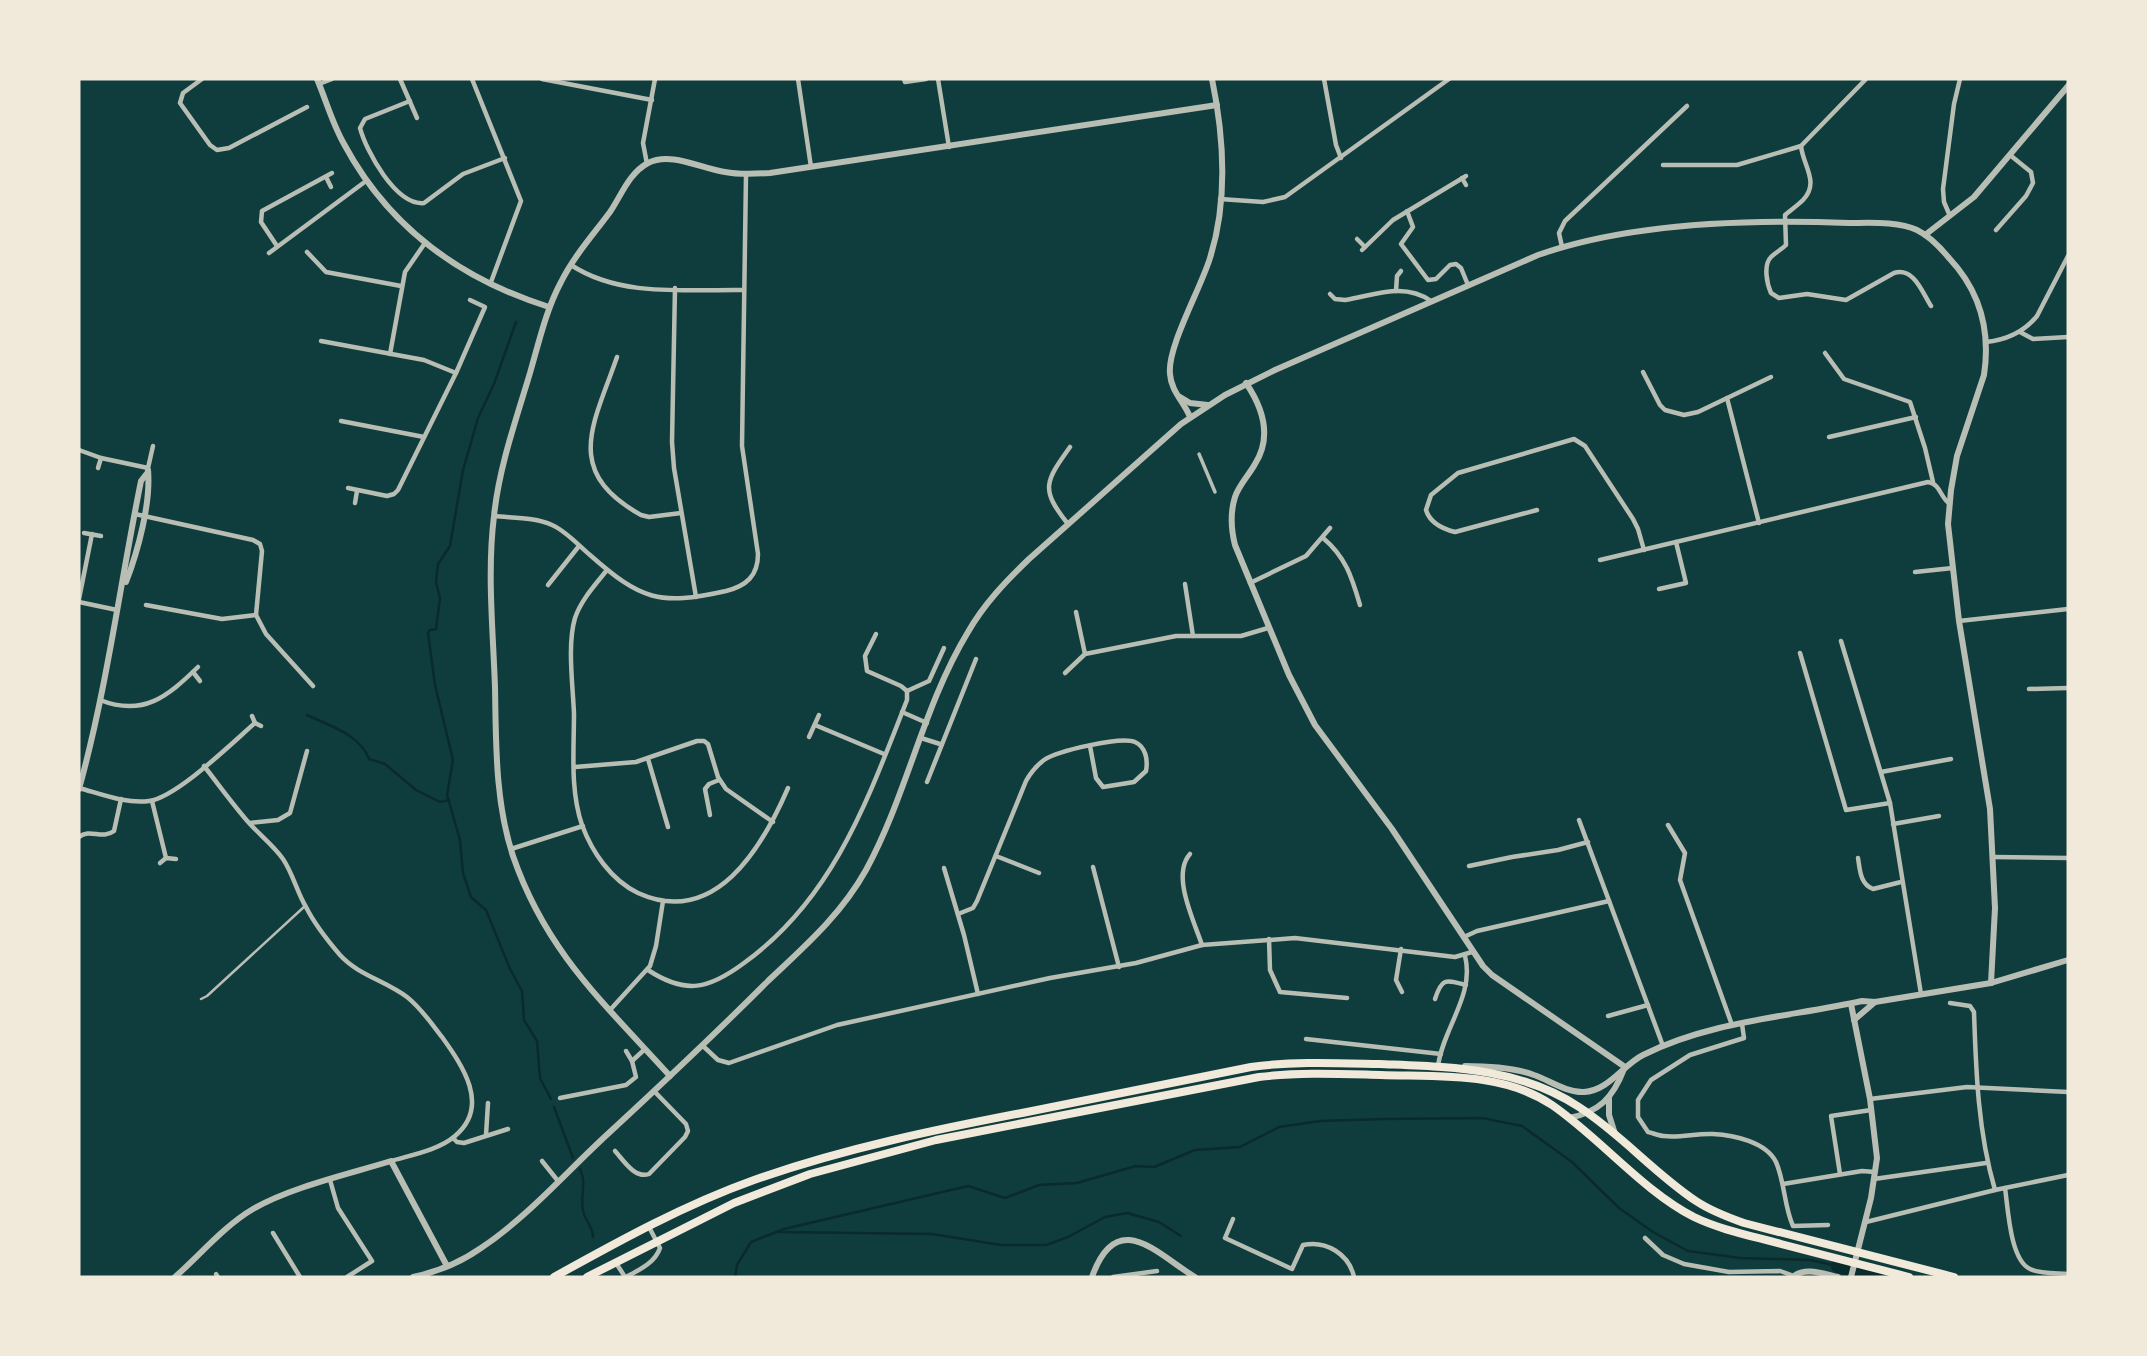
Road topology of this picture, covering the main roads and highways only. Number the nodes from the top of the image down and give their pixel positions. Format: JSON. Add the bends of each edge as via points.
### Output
{"nodes":[{"id":1,"x":554,"y":1277,"type":"edge"},
{"id":2,"x":587,"y":1277,"type":"edge"},
{"id":3,"x":1909,"y":1277,"type":"edge"},
{"id":4,"x":1954,"y":1277,"type":"edge"}],
"edges":[{"from":1,"to":4,"type":"highway","via":[[717,1195],[851,1150],[1275,1063],[1438,1067],[1493,1072],[1535,1083],[1589,1114],[1672,1184],[1718,1213]]},
{"from":2,"to":3,"type":"highway","via":[[734,1203],[876,1155],[1259,1077],[1311,1074],[1488,1080],[1529,1092],[1569,1118],[1676,1206],[1707,1222]]}]}
